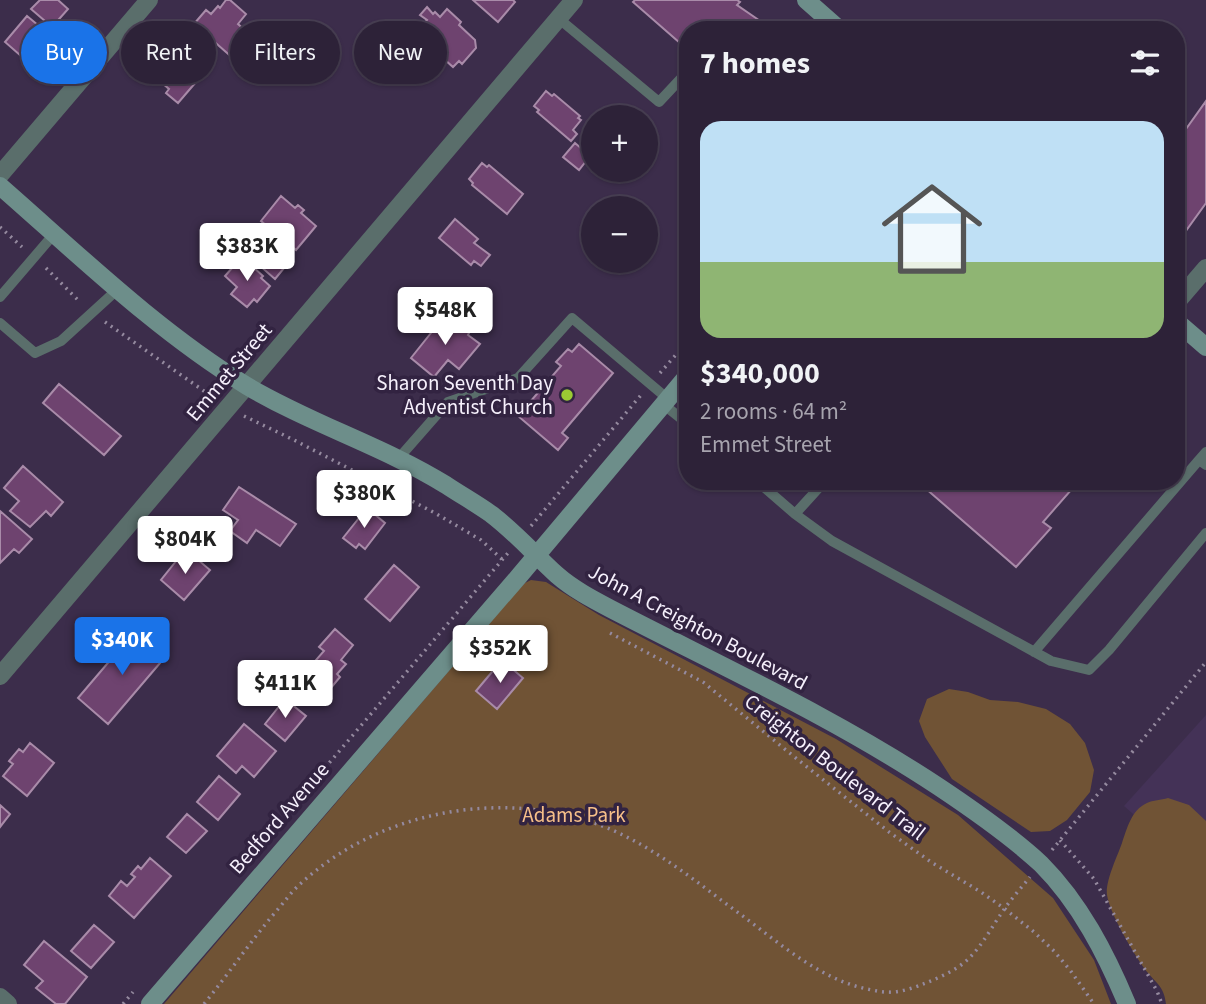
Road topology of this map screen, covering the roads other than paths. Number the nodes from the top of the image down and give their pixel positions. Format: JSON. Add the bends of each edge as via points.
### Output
{"nodes":[{"id":1,"x":149,"y":0,"type":"edge"},
{"id":2,"x":574,"y":0,"type":"edge"},
{"id":3,"x":806,"y":0,"type":"edge"},
{"id":4,"x":558,"y":19,"type":"junction"},
{"id":5,"x":830,"y":21,"type":"edge"},
{"id":6,"x":679,"y":81,"type":"edge"},
{"id":7,"x":0,"y":175,"type":"edge"},
{"id":8,"x":0,"y":186,"type":"edge"},
{"id":9,"x":54,"y":234,"type":"junction"},
{"id":10,"x":1206,"y":268,"type":"edge"},
{"id":11,"x":118,"y":289,"type":"junction"},
{"id":12,"x":1185,"y":292,"type":"edge"},
{"id":13,"x":0,"y":297,"type":"edge"},
{"id":14,"x":0,"y":323,"type":"edge"},
{"id":15,"x":1185,"y":329,"type":"edge"},
{"id":16,"x":1206,"y":347,"type":"edge"},
{"id":17,"x":247,"y":386,"type":"junction"},
{"id":18,"x":679,"y":386,"type":"edge"},
{"id":19,"x":666,"y":402,"type":"junction"},
{"id":20,"x":679,"y":415,"type":"edge"},
{"id":21,"x":398,"y":459,"type":"junction"},
{"id":22,"x":1204,"y":459,"type":"edge"},
{"id":23,"x":1185,"y":481,"type":"edge"},
{"id":24,"x":767,"y":490,"type":"edge"},
{"id":25,"x":817,"y":490,"type":"edge"},
{"id":26,"x":1177,"y":490,"type":"edge"},
{"id":27,"x":795,"y":514,"type":"junction"},
{"id":28,"x":1206,"y":533,"type":"edge"},
{"id":29,"x":536,"y":555,"type":"junction"},
{"id":30,"x":1034,"y":652,"type":"junction"},
{"id":31,"x":0,"y":676,"type":"edge"},
{"id":32,"x":0,"y":997,"type":"edge"},
{"id":33,"x":8,"y":1004,"type":"edge"},
{"id":34,"x":150,"y":1004,"type":"edge"},
{"id":35,"x":1127,"y":1004,"type":"edge"}],
"edges":[{"from":1,"to":7,"type":"street"},
{"from":2,"to":4,"type":"street","name":"Emmet Street"},
{"from":3,"to":5,"type":"street"},
{"from":4,"to":6,"type":"lane","via":[[659,102]]},
{"from":4,"to":17,"type":"street","name":"Emmet Street"},
{"from":8,"to":9,"type":"street","name":"John A Creighton Boulevard"},
{"from":9,"to":11,"type":"street","name":"John A Creighton Boulevard"},
{"from":9,"to":13,"type":"lane"},
{"from":10,"to":12,"type":"street"},
{"from":11,"to":14,"type":"lane","via":[[61,341],[35,353]]},
{"from":11,"to":17,"type":"street","name":"John A Creighton Boulevard"},
{"from":15,"to":16,"type":"street"},
{"from":17,"to":21,"type":"street","name":"John A Creighton Boulevard"},
{"from":17,"to":31,"type":"street","name":"Emmet Street"},
{"from":18,"to":19,"type":"street","name":"Bedford Avenue"},
{"from":19,"to":20,"type":"lane"},
{"from":19,"to":21,"type":"lane","via":[[572,318],[518,378],[448,402]]},
{"from":19,"to":29,"type":"street","name":"Bedford Avenue"},
{"from":21,"to":29,"type":"street","name":"John A Creighton Boulevard","via":[[471,501]]},
{"from":22,"to":23,"type":"lane"},
{"from":24,"to":27,"type":"lane"},
{"from":25,"to":27,"type":"lane"},
{"from":26,"to":30,"type":"lane"},
{"from":27,"to":30,"type":"lane","via":[[832,541]]},
{"from":28,"to":30,"type":"lane","via":[[1089,670]]},
{"from":29,"to":34,"type":"street","name":"Bedford Avenue"},
{"from":29,"to":35,"type":"street","name":"John A Creighton Boulevard","via":[[559,577],[611,610],[838,726],[969,807],[1040,864],[1072,901],[1110,963]]},
{"from":32,"to":33,"type":"street"}]}
